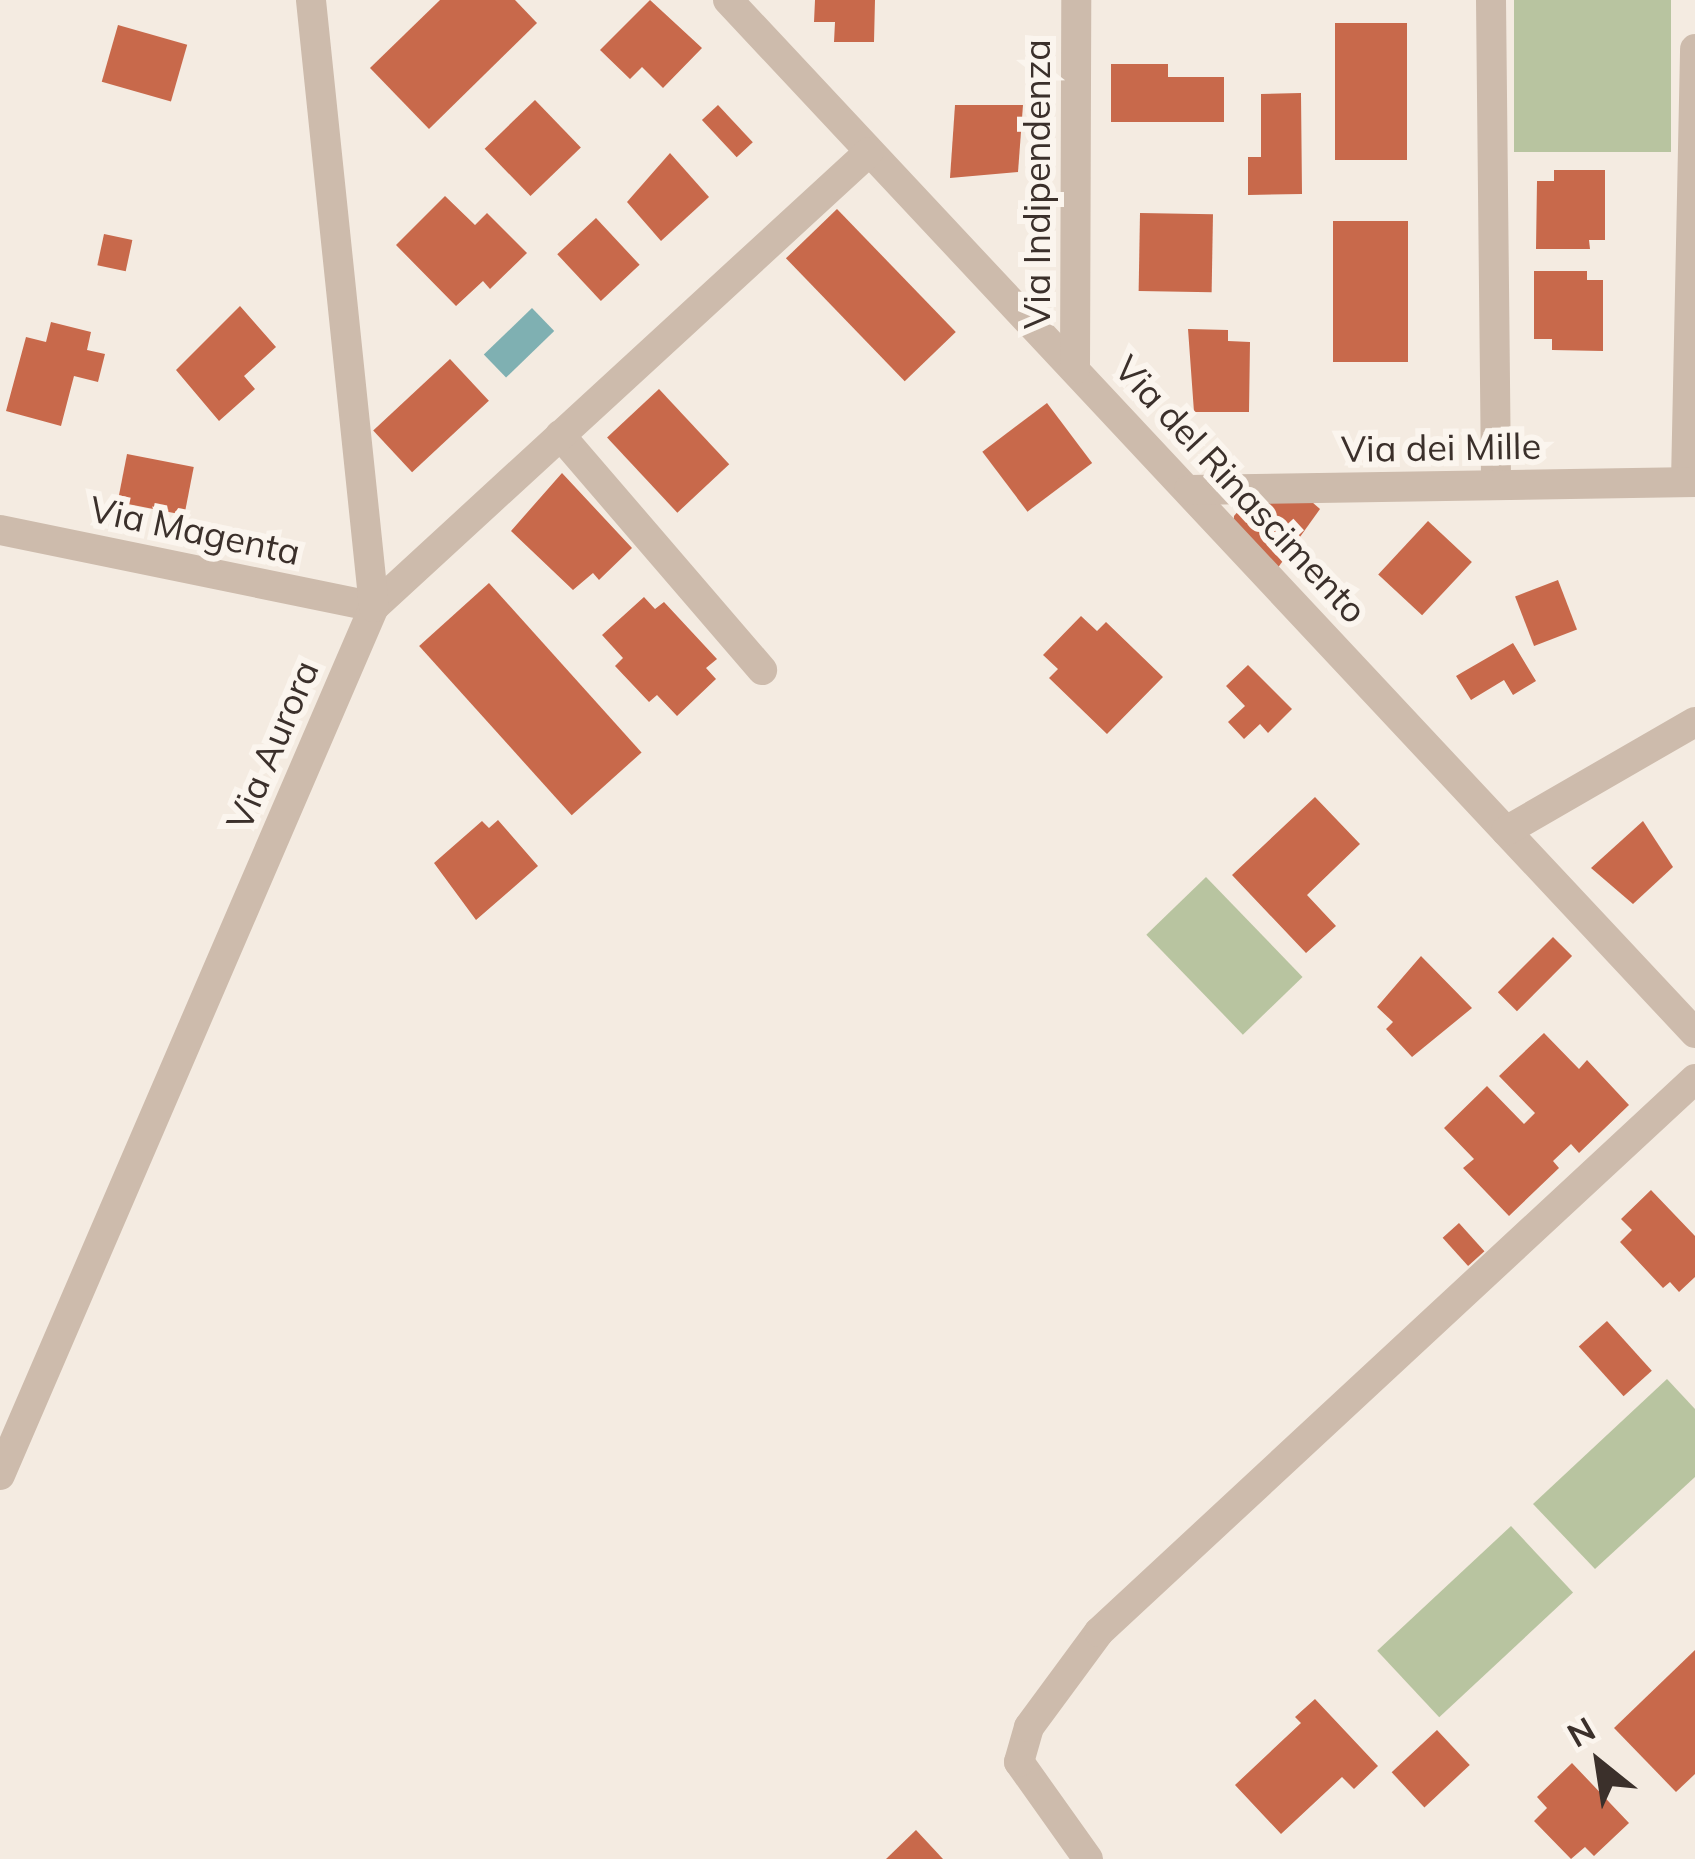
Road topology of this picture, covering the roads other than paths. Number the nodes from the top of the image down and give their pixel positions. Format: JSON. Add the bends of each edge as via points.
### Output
{"nodes":[{"id":1,"x":311,"y":0,"type":"edge"},
{"id":2,"x":728,"y":0,"type":"edge"},
{"id":3,"x":1076,"y":0,"type":"edge"},
{"id":4,"x":1491,"y":0,"type":"edge"},
{"id":5,"x":1695,"y":49,"type":"edge"},
{"id":6,"x":869,"y":152,"type":"junction"},
{"id":7,"x":1075,"y":369,"type":"junction"},
{"id":8,"x":560,"y":435,"type":"junction"},
{"id":9,"x":1691,"y":482,"type":"edge"},
{"id":10,"x":1496,"y":485,"type":"junction"},
{"id":11,"x":1189,"y":490,"type":"junction"},
{"id":12,"x":0,"y":530,"type":"edge"},
{"id":13,"x":374,"y":607,"type":"junction"},
{"id":14,"x":762,"y":670,"type":"dead end"},
{"id":15,"x":1695,"y":722,"type":"edge"},
{"id":16,"x":1506,"y":831,"type":"junction"},
{"id":17,"x":1695,"y":1033,"type":"edge"},
{"id":18,"x":1695,"y":1079,"type":"edge"},
{"id":19,"x":0,"y":1474,"type":"edge"},
{"id":20,"x":1088,"y":1859,"type":"edge"}],
"edges":[{"from":1,"to":13,"type":"street","name":"Via Aurora"},
{"from":2,"to":6,"type":"street","name":"Via del Rinascimento"},
{"from":3,"to":7,"type":"street","name":"Via Indipendenza"},
{"from":4,"to":10,"type":"street"},
{"from":5,"to":9,"type":"street"},
{"from":6,"to":7,"type":"street","name":"Via del Rinascimento"},
{"from":6,"to":8,"type":"street"},
{"from":7,"to":11,"type":"street","name":"Via del Rinascimento"},
{"from":8,"to":13,"type":"street"},
{"from":8,"to":14,"type":"street"},
{"from":9,"to":10,"type":"street","name":"Via dei Mille"},
{"from":10,"to":11,"type":"street","name":"Via dei Mille"},
{"from":11,"to":16,"type":"street","name":"Via del Rinascimento"},
{"from":12,"to":13,"type":"street","name":"Via Magenta"},
{"from":13,"to":19,"type":"street","name":"Via Aurora"},
{"from":15,"to":16,"type":"street"},
{"from":16,"to":17,"type":"street","name":"Via del Rinascimento"},
{"from":18,"to":20,"type":"street","via":[[1099,1632],[1023,1736],[1019,1762]]}]}
